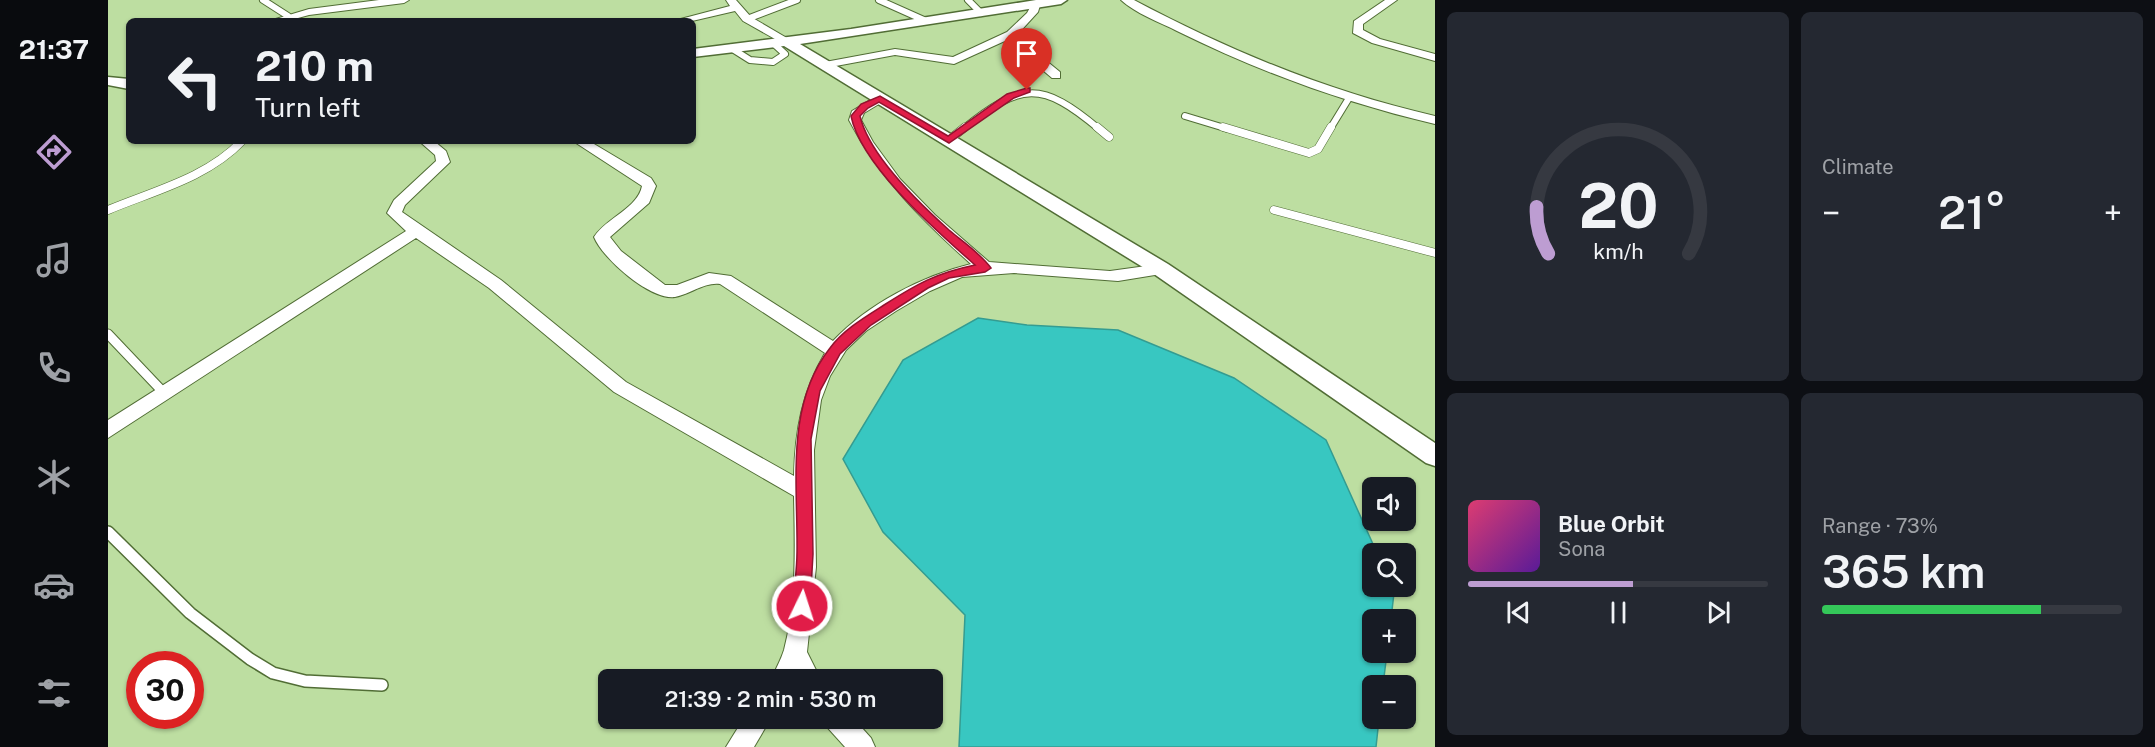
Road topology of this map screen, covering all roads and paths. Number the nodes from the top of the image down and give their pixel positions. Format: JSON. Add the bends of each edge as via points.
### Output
{"nodes":[{"id":1,"x":263,"y":0,"type":"edge"},
{"id":2,"x":404,"y":0,"type":"edge"},
{"id":3,"x":796,"y":0,"type":"edge"},
{"id":4,"x":879,"y":0,"type":"edge"},
{"id":5,"x":968,"y":0,"type":"edge"},
{"id":6,"x":1061,"y":0,"type":"edge"},
{"id":7,"x":1126,"y":0,"type":"edge"},
{"id":8,"x":1392,"y":0,"type":"edge"},
{"id":9,"x":733,"y":4,"type":"edge"},
{"id":10,"x":1037,"y":4,"type":"junction"},
{"id":11,"x":981,"y":13,"type":"junction"},
{"id":12,"x":288,"y":16,"type":"junction"},
{"id":13,"x":282,"y":18,"type":"edge"},
{"id":14,"x":688,"y":18,"type":"edge"},
{"id":15,"x":747,"y":19,"type":"junction"},
{"id":16,"x":926,"y":21,"type":"junction"},
{"id":17,"x":1010,"y":34,"type":"junction"},
{"id":18,"x":780,"y":42,"type":"junction"},
{"id":19,"x":696,"y":53,"type":"edge"},
{"id":20,"x":1435,"y":58,"type":"edge"},
{"id":21,"x":825,"y":65,"type":"junction"},
{"id":22,"x":1056,"y":75,"type":"dead end"},
{"id":23,"x":108,"y":81,"type":"edge"},
{"id":24,"x":126,"y":84,"type":"edge"},
{"id":25,"x":880,"y":98,"type":"junction"},
{"id":26,"x":1349,"y":98,"type":"junction"},
{"id":27,"x":1185,"y":116,"type":"dead end"},
{"id":28,"x":1435,"y":120,"type":"edge"},
{"id":29,"x":1109,"y":137,"type":"dead end"},
{"id":30,"x":949,"y":140,"type":"junction"},
{"id":31,"x":239,"y":144,"type":"edge"},
{"id":32,"x":430,"y":144,"type":"edge"},
{"id":33,"x":585,"y":144,"type":"edge"},
{"id":34,"x":108,"y":210,"type":"edge"},
{"id":35,"x":1274,"y":210,"type":"dead end"},
{"id":36,"x":416,"y":231,"type":"junction"},
{"id":37,"x":1435,"y":253,"type":"edge"},
{"id":38,"x":985,"y":268,"type":"junction"},
{"id":39,"x":1161,"y":269,"type":"junction"},
{"id":40,"x":108,"y":334,"type":"edge"},
{"id":41,"x":835,"y":351,"type":"junction"},
{"id":42,"x":164,"y":393,"type":"junction"},
{"id":43,"x":108,"y":430,"type":"edge"},
{"id":44,"x":1435,"y":456,"type":"edge"},
{"id":45,"x":803,"y":490,"type":"junction"},
{"id":46,"x":108,"y":532,"type":"edge"},
{"id":47,"x":795,"y":654,"type":"junction"},
{"id":48,"x":788,"y":669,"type":"edge"},
{"id":49,"x":803,"y":669,"type":"edge"},
{"id":50,"x":382,"y":685,"type":"dead end"},
{"id":51,"x":751,"y":729,"type":"edge"},
{"id":52,"x":846,"y":729,"type":"edge"},
{"id":53,"x":739,"y":747,"type":"edge"},
{"id":54,"x":862,"y":747,"type":"edge"}],
"edges":[{"from":1,"to":12,"type":"lane"},
{"from":2,"to":12,"type":"street"},
{"from":3,"to":15,"type":"lane"},
{"from":4,"to":16,"type":"lane"},
{"from":5,"to":11,"type":"lane"},
{"from":6,"to":10,"type":"street"},
{"from":7,"to":26,"type":"street","via":[[1263,67]]},
{"from":8,"to":20,"type":"street","via":[[1358,23],[1357,31],[1376,41]]},
{"from":9,"to":14,"type":"street"},
{"from":9,"to":15,"type":"street"},
{"from":10,"to":11,"type":"street"},
{"from":10,"to":17,"type":"street","via":[[1032,16]]},
{"from":11,"to":16,"type":"street"},
{"from":12,"to":13,"type":"street"},
{"from":15,"to":18,"type":"street"},
{"from":16,"to":18,"type":"street"},
{"from":17,"to":21,"type":"street","via":[[954,61],[895,52]]},
{"from":17,"to":22,"type":"street","via":[[1012,40]]},
{"from":18,"to":19,"type":"street"},
{"from":18,"to":21,"type":"street"},
{"from":21,"to":25,"type":"street"},
{"from":23,"to":24,"type":"street"},
{"from":25,"to":30,"type":"street"},
{"from":25,"to":38,"type":"street","via":[[858,111],[858,127],[920,210]]},
{"from":26,"to":27,"type":"lane","via":[[1318,149],[1309,153]]},
{"from":26,"to":28,"type":"street"},
{"from":29,"to":30,"type":"lane","via":[[1056,98],[1027,90],[1011,96]]},
{"from":30,"to":39,"type":"street"},
{"from":31,"to":34,"type":"lane","via":[[200,170]]},
{"from":32,"to":36,"type":"street","via":[[441,153],[443,162],[399,203],[394,213]]},
{"from":33,"to":41,"type":"street","via":[[650,186],[646,198],[602,237],[641,277],[658,289],[672,292],[712,276],[725,280]]},
{"from":35,"to":37,"type":"lane"},
{"from":36,"to":42,"type":"street"},
{"from":36,"to":45,"type":"street","via":[[495,284],[620,387]]},
{"from":38,"to":39,"type":"street","via":[[1102,276],[1131,276]]},
{"from":38,"to":41,"type":"street","via":[[946,275],[924,285],[866,322]]},
{"from":39,"to":44,"type":"street"},
{"from":40,"to":42,"type":"lane"},
{"from":41,"to":45,"type":"street","via":[[813,391],[803,439]]},
{"from":42,"to":43,"type":"street"},
{"from":45,"to":47,"type":"street","via":[[805,554],[801,625]]},
{"from":46,"to":50,"type":"lane","via":[[190,613],[273,673],[305,681]]},
{"from":47,"to":48,"type":"street"},
{"from":47,"to":49,"type":"street"},
{"from":51,"to":53,"type":"street"},
{"from":52,"to":54,"type":"street"}]}
